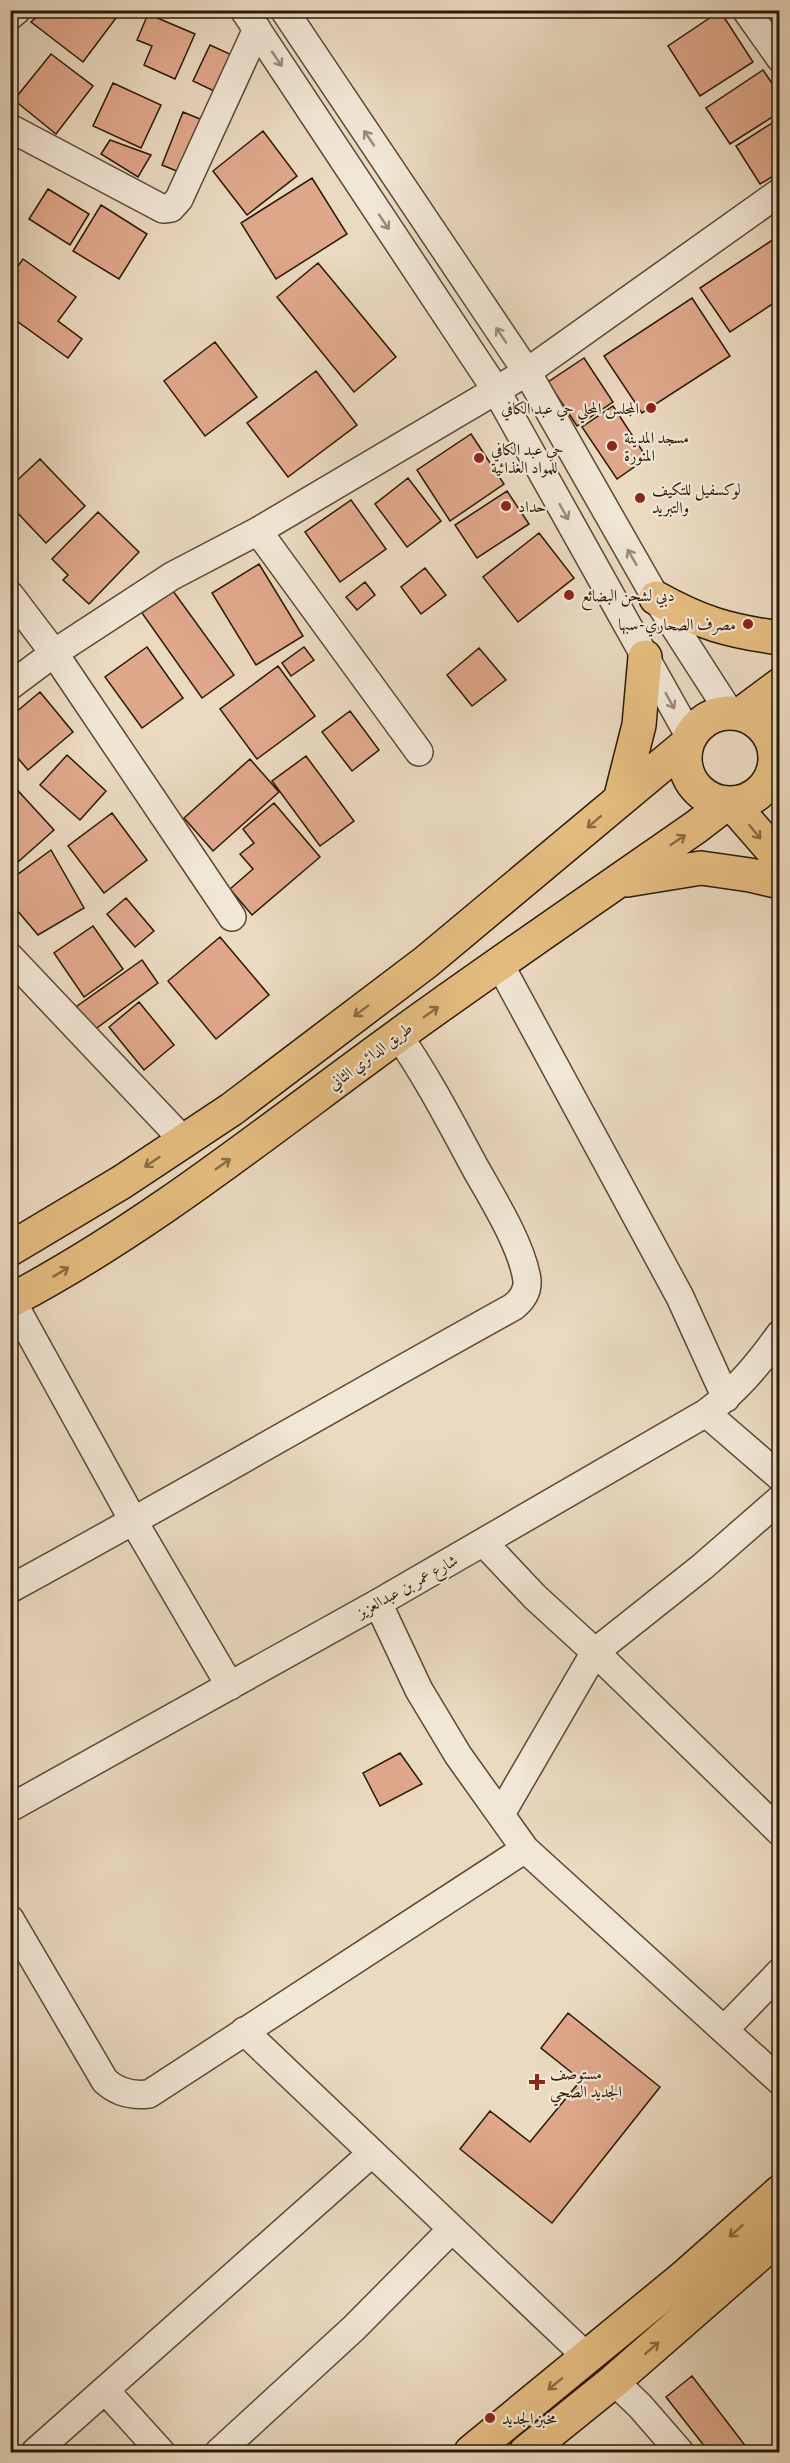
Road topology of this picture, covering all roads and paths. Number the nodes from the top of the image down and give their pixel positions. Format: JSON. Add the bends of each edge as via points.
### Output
{"nodes":[{"id":1,"x":17,"y":10,"type":"edge"},
{"id":2,"x":284,"y":10,"type":"edge"},
{"id":3,"x":746,"y":10,"type":"edge"},
{"id":4,"x":10,"y":16,"type":"edge"},
{"id":5,"x":251,"y":20,"type":"edge"},
{"id":6,"x":780,"y":58,"type":"edge"},
{"id":7,"x":10,"y":128,"type":"edge"},
{"id":8,"x":780,"y":192,"type":"edge"},
{"id":9,"x":527,"y":372,"type":"junction"},
{"id":10,"x":496,"y":390,"type":"junction"},
{"id":11,"x":258,"y":531,"type":"junction"},
{"id":12,"x":10,"y":595,"type":"edge"},
{"id":13,"x":656,"y":598,"type":"junction"},
{"id":14,"x":780,"y":638,"type":"edge"},
{"id":15,"x":54,"y":653,"type":"junction"},
{"id":16,"x":645,"y":657,"type":"junction"},
{"id":17,"x":780,"y":685,"type":"edge"},
{"id":18,"x":10,"y":686,"type":"edge"},
{"id":19,"x":735,"y":714,"type":"junction"},
{"id":20,"x":689,"y":740,"type":"junction"},
{"id":21,"x":419,"y":752,"type":"dead end"},
{"id":22,"x":777,"y":769,"type":"edge"},
{"id":23,"x":620,"y":800,"type":"junction"},
{"id":24,"x":729,"y":804,"type":"junction"},
{"id":25,"x":780,"y":859,"type":"edge"},
{"id":26,"x":616,"y":882,"type":"junction"},
{"id":27,"x":780,"y":882,"type":"edge"},
{"id":28,"x":232,"y":917,"type":"dead end"},
{"id":29,"x":499,"y":963,"type":"junction"},
{"id":30,"x":13,"y":966,"type":"edge"},
{"id":31,"x":399,"y":1035,"type":"junction"},
{"id":32,"x":183,"y":1140,"type":"junction"},
{"id":33,"x":122,"y":1182,"type":"junction"},
{"id":34,"x":144,"y":1219,"type":"junction"},
{"id":35,"x":10,"y":1249,"type":"edge"},
{"id":36,"x":11,"y":1301,"type":"edge"},
{"id":37,"x":780,"y":1334,"type":"edge"},
{"id":38,"x":716,"y":1406,"type":"junction"},
{"id":39,"x":780,"y":1477,"type":"edge"},
{"id":40,"x":780,"y":1499,"type":"edge"},
{"id":41,"x":134,"y":1522,"type":"junction"},
{"id":42,"x":484,"y":1543,"type":"junction"},
{"id":43,"x":10,"y":1589,"type":"edge"},
{"id":44,"x":378,"y":1603,"type":"junction"},
{"id":45,"x":595,"y":1652,"type":"junction"},
{"id":46,"x":230,"y":1686,"type":"junction"},
{"id":47,"x":10,"y":1808,"type":"edge"},
{"id":48,"x":501,"y":1814,"type":"junction"},
{"id":49,"x":780,"y":1832,"type":"edge"},
{"id":50,"x":525,"y":1849,"type":"junction"},
{"id":51,"x":10,"y":1919,"type":"edge"},
{"id":52,"x":780,"y":1972,"type":"edge"},
{"id":53,"x":724,"y":2030,"type":"junction"},
{"id":54,"x":243,"y":2031,"type":"junction"},
{"id":55,"x":780,"y":2081,"type":"edge"},
{"id":56,"x":372,"y":2153,"type":"junction"},
{"id":57,"x":780,"y":2192,"type":"edge"},
{"id":58,"x":452,"y":2229,"type":"junction"},
{"id":59,"x":780,"y":2236,"type":"edge"},
{"id":60,"x":588,"y":2358,"type":"junction"},
{"id":61,"x":614,"y":2381,"type":"junction"},
{"id":62,"x":105,"y":2390,"type":"junction"},
{"id":63,"x":35,"y":2452,"type":"edge"},
{"id":64,"x":161,"y":2452,"type":"edge"},
{"id":65,"x":219,"y":2452,"type":"edge"},
{"id":66,"x":471,"y":2452,"type":"edge"},
{"id":67,"x":526,"y":2452,"type":"edge"},
{"id":68,"x":680,"y":2452,"type":"edge"}],
"edges":[{"from":1,"to":4,"type":"street"},
{"from":9,"to":2,"type":"street","one_way":true},
{"from":3,"to":6,"type":"street"},
{"from":5,"to":7,"type":"street","via":[[179,199],[171,208],[162,208]]},
{"from":5,"to":10,"type":"street","one_way":true},
{"from":8,"to":9,"type":"street"},
{"from":9,"to":10,"type":"street"},
{"from":13,"to":9,"type":"street","one_way":true},
{"from":10,"to":11,"type":"street"},
{"from":10,"to":16,"type":"street","one_way":true},
{"from":11,"to":15,"type":"street","via":[[172,576]]},
{"from":11,"to":21,"type":"street"},
{"from":12,"to":15,"type":"street"},
{"from":13,"to":14,"type":"main road","via":[[717,627]]},
{"from":13,"to":19,"type":"street"},
{"from":15,"to":18,"type":"street"},
{"from":15,"to":28,"type":"street"},
{"from":16,"to":20,"type":"street","one_way":true},
{"from":16,"to":23,"type":"main road","via":[[639,725]]},
{"from":17,"to":19,"type":"main road"},
{"from":19,"to":20,"type":"main road","via":[[706,720]]},
{"from":19,"to":22,"type":"main road","via":[[756,721],[769,735]]},
{"from":20,"to":23,"type":"main road"},
{"from":20,"to":24,"type":"main road","via":[[685,759],[695,787],[707,797]]},
{"from":22,"to":24,"type":"main road","via":[[757,795]]},
{"from":23,"to":32,"type":"main road","one_way":true,"via":[[407,977],[232,1109]]},
{"from":24,"to":25,"type":"main road","one_way":true},
{"from":26,"to":24,"type":"main road","name":"طريق الدائري الثاني","one_way":true},
{"from":26,"to":27,"type":"main road","via":[[701,868]]},
{"from":26,"to":29,"type":"main road","name":"طريق الدائري الثاني"},
{"from":31,"to":29,"type":"main road","name":"طريق الدائري الثاني","one_way":true},
{"from":29,"to":38,"type":"street","via":[[680,1297]]},
{"from":30,"to":32,"type":"street"},
{"from":34,"to":31,"type":"main road","name":"طريق الدائري الثاني","one_way":true},
{"from":31,"to":41,"type":"street","via":[[512,1233],[527,1280],[525,1293],[513,1308]]},
{"from":32,"to":33,"type":"main road","one_way":true},
{"from":33,"to":34,"type":"main road"},
{"from":33,"to":35,"type":"main road"},
{"from":36,"to":34,"type":"main road","name":"طريق الدائري الثاني","one_way":true},
{"from":36,"to":41,"type":"street"},
{"from":37,"to":38,"type":"street","name":"شارع عمر بن عبدالعزيز","via":[[762,1359]]},
{"from":38,"to":39,"type":"street"},
{"from":38,"to":42,"type":"street","name":"شارع عمر بن عبدالعزيز"},
{"from":40,"to":45,"type":"street"},
{"from":41,"to":43,"type":"street"},
{"from":41,"to":46,"type":"street"},
{"from":42,"to":44,"type":"street","name":"شارع عمر بن عبدالعزيز"},
{"from":42,"to":45,"type":"street"},
{"from":44,"to":46,"type":"street","name":"شارع عمر بن عبدالعزيز"},
{"from":44,"to":48,"type":"street","via":[[418,1690]]},
{"from":45,"to":48,"type":"street"},
{"from":45,"to":49,"type":"street"},
{"from":46,"to":47,"type":"street","name":"شارع عمر بن عبدالعزيز"},
{"from":48,"to":50,"type":"street"},
{"from":50,"to":53,"type":"street"},
{"from":50,"to":54,"type":"street"},
{"from":51,"to":54,"type":"street","via":[[113,2088],[136,2095],[149,2094]]},
{"from":52,"to":53,"type":"street"},
{"from":53,"to":55,"type":"street"},
{"from":54,"to":56,"type":"street"},
{"from":56,"to":58,"type":"street"},
{"from":56,"to":62,"type":"street"},
{"from":57,"to":60,"type":"main road","one_way":true},
{"from":58,"to":60,"type":"street"},
{"from":58,"to":65,"type":"street","via":[[354,2328]]},
{"from":61,"to":59,"type":"main road","one_way":true},
{"from":60,"to":66,"type":"main road","one_way":true},
{"from":61,"to":67,"type":"main road"},
{"from":61,"to":68,"type":"street"},
{"from":62,"to":63,"type":"street"},
{"from":62,"to":64,"type":"street"}]}
